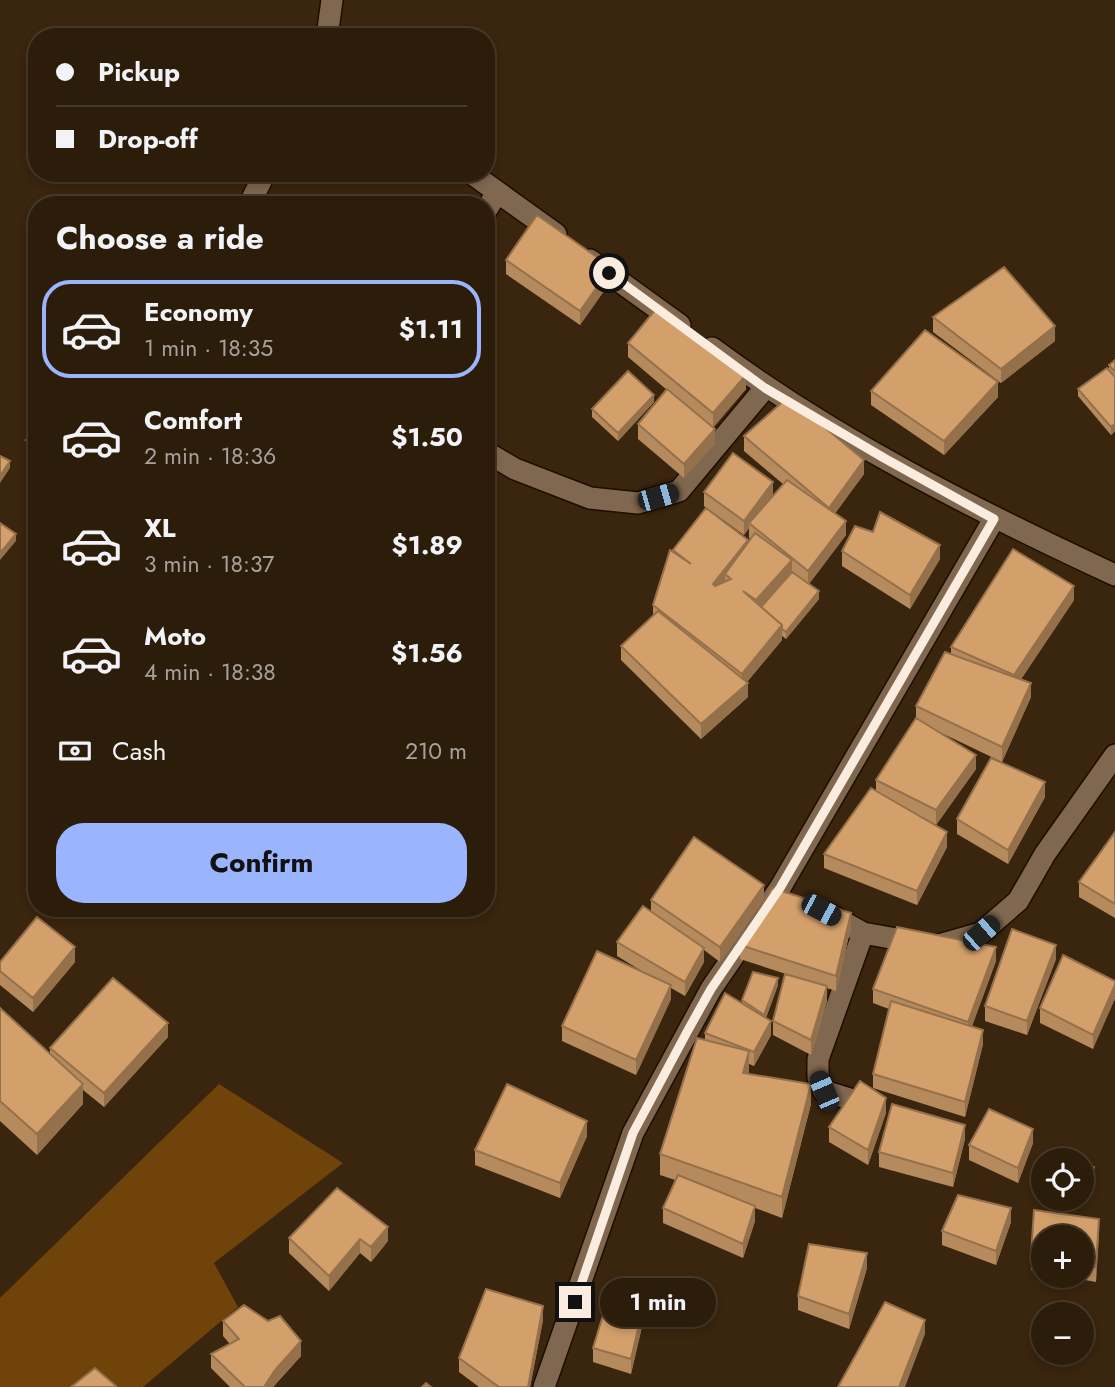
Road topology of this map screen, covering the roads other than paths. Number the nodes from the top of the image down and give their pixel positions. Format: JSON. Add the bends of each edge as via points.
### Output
{"nodes":[{"id":1,"x":332,"y":0,"type":"edge"},
{"id":2,"x":328,"y":28,"type":"edge"},
{"id":3,"x":484,"y":182,"type":"edge"},
{"id":4,"x":498,"y":192,"type":"junction"},
{"id":5,"x":495,"y":197,"type":"edge"},
{"id":6,"x":765,"y":388,"type":"junction"},
{"id":7,"x":495,"y":457,"type":"edge"},
{"id":8,"x":994,"y":519,"type":"junction"},
{"id":9,"x":1115,"y":575,"type":"edge"},
{"id":10,"x":1115,"y":755,"type":"edge"},
{"id":11,"x":780,"y":888,"type":"junction"},
{"id":12,"x":863,"y":933,"type":"junction"},
{"id":13,"x":853,"y":1100,"type":"edge"},
{"id":14,"x":544,"y":1387,"type":"edge"}],
"edges":[{"from":1,"to":2,"type":"street"},
{"from":3,"to":4,"type":"street"},
{"from":4,"to":5,"type":"street"},
{"from":4,"to":6,"type":"street"},
{"from":6,"to":7,"type":"street","via":[[679,492],[638,503],[590,498]]},
{"from":6,"to":8,"type":"street"},
{"from":8,"to":9,"type":"street"},
{"from":8,"to":11,"type":"street"},
{"from":10,"to":12,"type":"street","via":[[1045,854],[1018,901],[981,933],[935,946]]},
{"from":11,"to":12,"type":"street"},
{"from":11,"to":14,"type":"street","via":[[711,989],[633,1133]]},
{"from":12,"to":13,"type":"street","via":[[818,1059],[824,1091]]}]}
